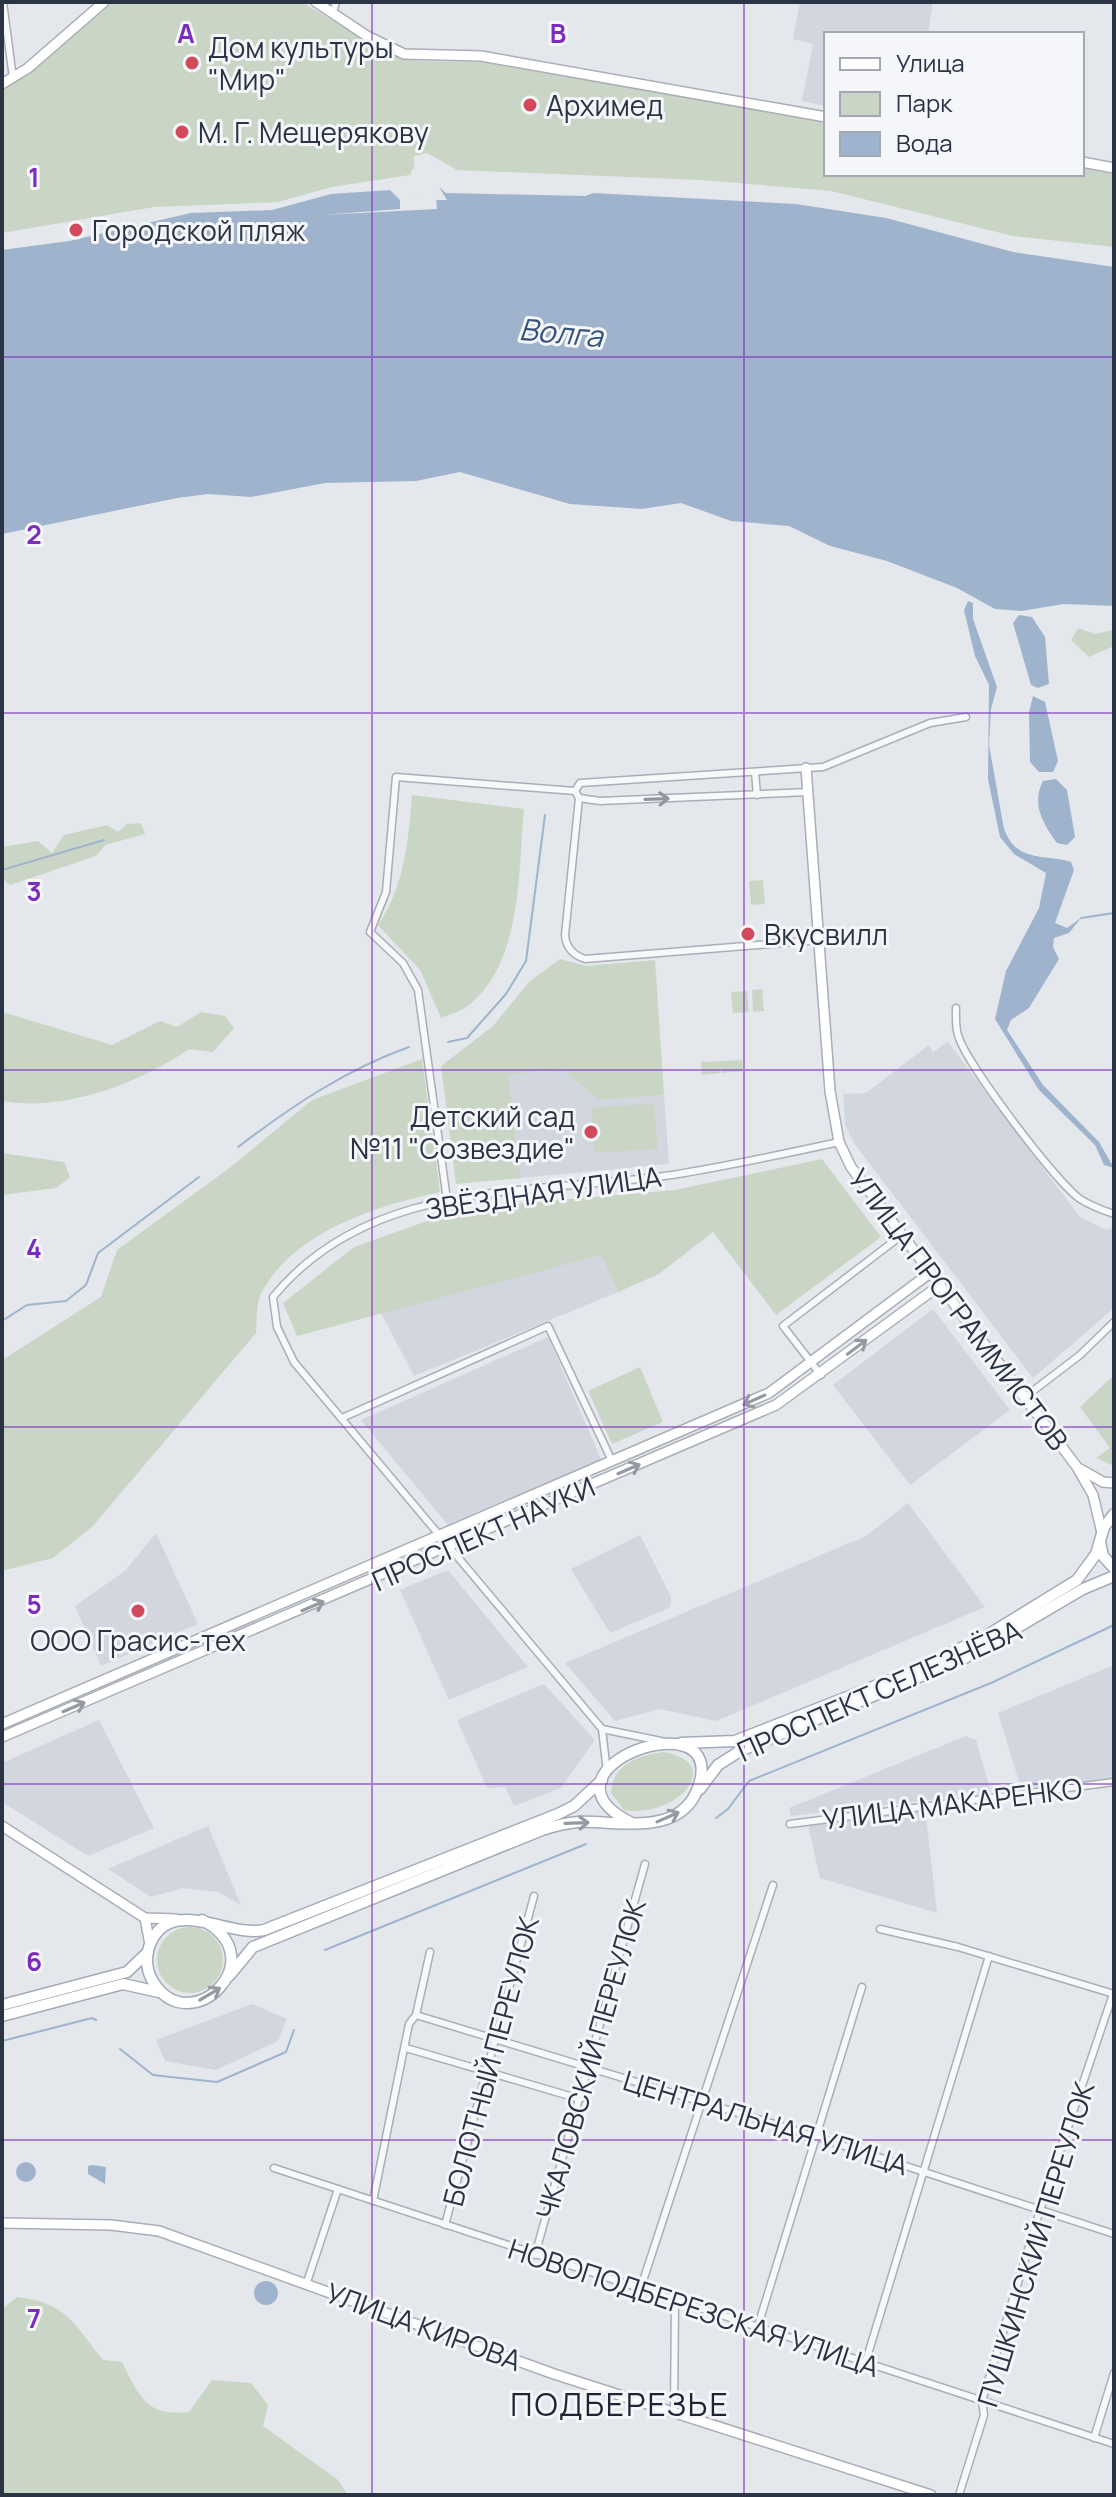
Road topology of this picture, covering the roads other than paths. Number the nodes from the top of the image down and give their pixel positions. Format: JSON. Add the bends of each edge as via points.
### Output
{"nodes":[{"id":1,"x":3,"y":2,"type":"edge"},
{"id":2,"x":104,"y":2,"type":"edge"},
{"id":3,"x":316,"y":2,"type":"edge"},
{"id":4,"x":335,"y":7,"type":"edge"},
{"id":5,"x":13,"y":79,"type":"junction"},
{"id":6,"x":2,"y":84,"type":"edge"},
{"id":7,"x":824,"y":117,"type":"edge"},
{"id":8,"x":1084,"y":162,"type":"edge"},
{"id":9,"x":1114,"y":168,"type":"edge"},
{"id":10,"x":966,"y":717,"type":"dead end"},
{"id":11,"x":806,"y":768,"type":"junction"},
{"id":12,"x":755,"y":772,"type":"junction"},
{"id":13,"x":809,"y":792,"type":"junction"},
{"id":14,"x":577,"y":795,"type":"junction"},
{"id":15,"x":757,"y":795,"type":"junction"},
{"id":16,"x":819,"y":940,"type":"junction"},
{"id":17,"x":956,"y":1008,"type":"dead end"},
{"id":18,"x":839,"y":1142,"type":"junction"},
{"id":19,"x":447,"y":1200,"type":"junction"},
{"id":20,"x":1114,"y":1214,"type":"edge"},
{"id":21,"x":902,"y":1235,"type":"junction"},
{"id":22,"x":930,"y":1273,"type":"junction"},
{"id":23,"x":940,"y":1285,"type":"junction"},
{"id":24,"x":1114,"y":1322,"type":"edge"},
{"id":25,"x":811,"y":1363,"type":"junction"},
{"id":26,"x":821,"y":1375,"type":"junction"},
{"id":27,"x":1025,"y":1397,"type":"junction"},
{"id":28,"x":342,"y":1418,"type":"junction"},
{"id":29,"x":612,"y":1461,"type":"junction"},
{"id":30,"x":1077,"y":1467,"type":"junction"},
{"id":31,"x":1114,"y":1483,"type":"edge"},
{"id":32,"x":1114,"y":1514,"type":"edge"},
{"id":33,"x":440,"y":1534,"type":"junction"},
{"id":34,"x":1101,"y":1536,"type":"junction"},
{"id":35,"x":450,"y":1547,"type":"junction"},
{"id":36,"x":1114,"y":1568,"type":"edge"},
{"id":37,"x":1114,"y":1576,"type":"edge"},
{"id":38,"x":2,"y":1724,"type":"edge"},
{"id":39,"x":602,"y":1729,"type":"junction"},
{"id":40,"x":2,"y":1737,"type":"edge"},
{"id":41,"x":662,"y":1741,"type":"junction"},
{"id":42,"x":675,"y":1743,"type":"junction"},
{"id":43,"x":605,"y":1775,"type":"junction"},
{"id":44,"x":1114,"y":1782,"type":"edge"},
{"id":45,"x":696,"y":1793,"type":"junction"},
{"id":46,"x":632,"y":1823,"type":"junction"},
{"id":47,"x":790,"y":1824,"type":"dead end"},
{"id":48,"x":2,"y":1826,"type":"edge"},
{"id":49,"x":645,"y":1864,"type":"dead end"},
{"id":50,"x":773,"y":1885,"type":"dead end"},
{"id":51,"x":534,"y":1896,"type":"dead end"},
{"id":52,"x":145,"y":1918,"type":"junction"},
{"id":53,"x":186,"y":1918,"type":"junction"},
{"id":54,"x":202,"y":1920,"type":"junction"},
{"id":55,"x":880,"y":1929,"type":"dead end"},
{"id":56,"x":149,"y":1949,"type":"junction"},
{"id":57,"x":430,"y":1952,"type":"dead end"},
{"id":58,"x":989,"y":1956,"type":"junction"},
{"id":59,"x":229,"y":1976,"type":"junction"},
{"id":60,"x":862,"y":1987,"type":"dead end"},
{"id":61,"x":163,"y":1993,"type":"junction"},
{"id":62,"x":1114,"y":1994,"type":"edge"},
{"id":63,"x":2,"y":2005,"type":"edge"},
{"id":64,"x":416,"y":2015,"type":"junction"},
{"id":65,"x":2,"y":2016,"type":"edge"},
{"id":66,"x":495,"y":2038,"type":"junction"},
{"id":67,"x":406,"y":2048,"type":"junction"},
{"id":68,"x":588,"y":2066,"type":"junction"},
{"id":69,"x":486,"y":2073,"type":"junction"},
{"id":70,"x":580,"y":2099,"type":"junction"},
{"id":71,"x":704,"y":2102,"type":"junction"},
{"id":72,"x":817,"y":2137,"type":"junction"},
{"id":73,"x":274,"y":2168,"type":"dead end"},
{"id":74,"x":925,"y":2173,"type":"junction"},
{"id":75,"x":338,"y":2189,"type":"junction"},
{"id":76,"x":373,"y":2201,"type":"junction"},
{"id":77,"x":1040,"y":2210,"type":"junction"},
{"id":78,"x":2,"y":2223,"type":"edge"},
{"id":79,"x":445,"y":2225,"type":"junction"},
{"id":80,"x":1114,"y":2234,"type":"edge"},
{"id":81,"x":535,"y":2255,"type":"junction"},
{"id":82,"x":307,"y":2282,"type":"junction"},
{"id":83,"x":640,"y":2290,"type":"junction"},
{"id":84,"x":675,"y":2302,"type":"junction"},
{"id":85,"x":757,"y":2329,"type":"junction"},
{"id":86,"x":865,"y":2364,"type":"junction"},
{"id":87,"x":1114,"y":2373,"type":"edge"},
{"id":88,"x":982,"y":2401,"type":"junction"},
{"id":89,"x":674,"y":2412,"type":"junction"},
{"id":90,"x":1094,"y":2438,"type":"junction"},
{"id":91,"x":1114,"y":2444,"type":"edge"},
{"id":92,"x":931,"y":2495,"type":"edge"},
{"id":93,"x":959,"y":2495,"type":"edge"}],
"edges":[{"from":1,"to":5,"type":"street"},
{"from":2,"to":5,"type":"street"},
{"from":3,"to":4,"type":"street"},
{"from":4,"to":7,"type":"street","via":[[374,41],[404,54],[481,56]]},
{"from":5,"to":6,"type":"street"},
{"from":8,"to":9,"type":"street"},
{"from":10,"to":11,"type":"street","via":[[930,723],[823,767]]},
{"from":11,"to":12,"type":"street"},
{"from":11,"to":13,"type":"street","name":"УЛИЦА ПРОГРАММИСТОВ"},
{"from":12,"to":14,"type":"street","via":[[580,783]]},
{"from":12,"to":15,"type":"street"},
{"from":13,"to":15,"type":"street"},
{"from":13,"to":16,"type":"street","name":"УЛИЦА ПРОГРАММИСТОВ"},
{"from":14,"to":15,"type":"street","one_way":true,"via":[[600,801]]},
{"from":14,"to":16,"type":"street","via":[[565,935],[577,956]]},
{"from":14,"to":19,"type":"street","via":[[396,777],[386,892],[370,932],[403,963],[418,990]]},
{"from":16,"to":18,"type":"street","name":"УЛИЦА ПРОГРАММИСТОВ"},
{"from":17,"to":20,"type":"street","via":[[957,1032],[968,1056],[1019,1126],[1072,1193]]},
{"from":18,"to":19,"type":"street","name":"ЗВЁЗДНАЯ УЛИЦА","via":[[671,1175]]},
{"from":18,"to":21,"type":"street","name":"УЛИЦА ПРОГРАММИСТОВ","via":[[851,1167]]},
{"from":19,"to":28,"type":"street","name":"ЗВЁЗДНАЯ УЛИЦА","via":[[385,1217],[333,1242],[295,1270],[273,1297],[277,1327],[294,1362]]},
{"from":21,"to":22,"type":"street","name":"УЛИЦА ПРОГРАММИСТОВ"},
{"from":21,"to":25,"type":"street","via":[[783,1326]]},
{"from":22,"to":23,"type":"street","name":"УЛИЦА ПРОГРАММИСТОВ"},
{"from":22,"to":25,"type":"street","name":"ПРОСПЕКТ НАУКИ"},
{"from":26,"to":23,"type":"street","name":"ПРОСПЕКТ НАУКИ","one_way":true},
{"from":23,"to":27,"type":"street","name":"УЛИЦА ПРОГРАММИСТОВ"},
{"from":24,"to":27,"type":"street"},
{"from":25,"to":26,"type":"street"},
{"from":25,"to":29,"type":"street","name":"ПРОСПЕКТ НАУКИ","one_way":true,"via":[[769,1393]]},
{"from":35,"to":26,"type":"street","name":"ПРОСПЕКТ НАУКИ","one_way":true,"via":[[776,1405]]},
{"from":27,"to":30,"type":"street","name":"УЛИЦА ПРОГРАММИСТОВ"},
{"from":28,"to":29,"type":"street","via":[[548,1326]]},
{"from":28,"to":33,"type":"street"},
{"from":29,"to":33,"type":"street","name":"ПРОСПЕКТ НАУКИ"},
{"from":30,"to":31,"type":"street","name":"УЛИЦА ПРОГРАММИСТОВ"},
{"from":30,"to":34,"type":"street","name":"УЛИЦА ПРОГРАММИСТОВ","via":[[1093,1495]]},
{"from":32,"to":34,"type":"main road","name":"ПРОСПЕКТ СЕЛЕЗНЁВА"},
{"from":33,"to":35,"type":"street"},
{"from":33,"to":38,"type":"street","name":"ПРОСПЕКТ НАУКИ"},
{"from":34,"to":36,"type":"main road","via":[[1103,1556]]},
{"from":34,"to":42,"type":"main road","name":"ПРОСПЕКТ СЕЛЕЗНЁВА","via":[[1077,1580],[961,1649],[735,1741]]},
{"from":35,"to":39,"type":"street"},
{"from":40,"to":35,"type":"street","name":"ПРОСПЕКТ НАУКИ","one_way":true},
{"from":37,"to":45,"type":"main road","name":"ПРОСПЕКТ СЕЛЕЗНЁВА","via":[[965,1658],[740,1751],[718,1765]]},
{"from":39,"to":41,"type":"street"},
{"from":39,"to":43,"type":"street"},
{"from":41,"to":42,"type":"main road"},
{"from":41,"to":43,"type":"main road","via":[[631,1751]]},
{"from":42,"to":45,"type":"main road","via":[[689,1750],[700,1766]]},
{"from":43,"to":46,"type":"main road","via":[[609,1809]]},
{"from":43,"to":54,"type":"main road","via":[[590,1794],[558,1814],[264,1930],[248,1934]]},
{"from":44,"to":47,"type":"street","name":"УЛИЦА МАКАРЕНКО"},
{"from":46,"to":45,"type":"main road","one_way":true,"via":[[669,1818]]},
{"from":59,"to":46,"type":"main road","one_way":true,"via":[[253,1947],[542,1830],[580,1822]]},
{"from":48,"to":52,"type":"street"},
{"from":49,"to":68,"type":"street","name":"ЧКАЛОВСКИЙ ПЕРЕУЛОК"},
{"from":50,"to":71,"type":"street"},
{"from":51,"to":66,"type":"street","name":"БОЛОТНЫЙ ПЕРЕУЛОК"},
{"from":52,"to":53,"type":"street"},
{"from":52,"to":56,"type":"street"},
{"from":53,"to":54,"type":"main road"},
{"from":53,"to":56,"type":"main road","via":[[164,1926]]},
{"from":54,"to":59,"type":"main road","via":[[215,1927],[230,1949]]},
{"from":55,"to":58,"type":"street"},
{"from":56,"to":61,"type":"main road","via":[[150,1975]]},
{"from":56,"to":63,"type":"main road","via":[[127,1972]]},
{"from":57,"to":64,"type":"street"},
{"from":58,"to":62,"type":"street"},
{"from":58,"to":74,"type":"street"},
{"from":61,"to":59,"type":"main road","one_way":true,"via":[[189,2003],[203,2001]]},
{"from":60,"to":72,"type":"street"},
{"from":61,"to":65,"type":"main road","via":[[123,1984]]},
{"from":62,"to":77,"type":"street","name":"ПУШКИНСКИЙ ПЕРЕУЛОК"},
{"from":64,"to":66,"type":"street","name":"ЦЕНТРАЛЬНАЯ УЛИЦА"},
{"from":64,"to":67,"type":"street","via":[[409,2024]]},
{"from":66,"to":68,"type":"street","name":"ЦЕНТРАЛЬНАЯ УЛИЦА"},
{"from":66,"to":69,"type":"street","name":"БОЛОТНЫЙ ПЕРЕУЛОК"},
{"from":67,"to":69,"type":"street"},
{"from":67,"to":76,"type":"street"},
{"from":68,"to":70,"type":"street","name":"ЧКАЛОВСКИЙ ПЕРЕУЛОК"},
{"from":68,"to":71,"type":"street","name":"ЦЕНТРАЛЬНАЯ УЛИЦА"},
{"from":69,"to":70,"type":"street"},
{"from":69,"to":79,"type":"street","name":"БОЛОТНЫЙ ПЕРЕУЛОК"},
{"from":70,"to":81,"type":"street","name":"ЧКАЛОВСКИЙ ПЕРЕУЛОК"},
{"from":71,"to":72,"type":"street","name":"ЦЕНТРАЛЬНАЯ УЛИЦА"},
{"from":71,"to":83,"type":"street"},
{"from":72,"to":74,"type":"street","name":"ЦЕНТРАЛЬНАЯ УЛИЦА"},
{"from":72,"to":85,"type":"street"},
{"from":73,"to":75,"type":"street","name":"НОВОПОДБЕРЕЗСКАЯ УЛИЦА"},
{"from":74,"to":77,"type":"street","name":"ЦЕНТРАЛЬНАЯ УЛИЦА"},
{"from":74,"to":86,"type":"street"},
{"from":75,"to":76,"type":"street","name":"НОВОПОДБЕРЕЗСКАЯ УЛИЦА"},
{"from":75,"to":82,"type":"street"},
{"from":76,"to":79,"type":"street","name":"НОВОПОДБЕРЕЗСКАЯ УЛИЦА"},
{"from":77,"to":80,"type":"street","name":"ЦЕНТРАЛЬНАЯ УЛИЦА"},
{"from":77,"to":88,"type":"street","name":"ПУШКИНСКИЙ ПЕРЕУЛОК"},
{"from":78,"to":82,"type":"street","name":"УЛИЦА КИРОВА","via":[[159,2231]]},
{"from":79,"to":81,"type":"street","name":"НОВОПОДБЕРЕЗСКАЯ УЛИЦА"},
{"from":81,"to":83,"type":"street","name":"НОВОПОДБЕРЕЗСКАЯ УЛИЦА"},
{"from":82,"to":89,"type":"street","name":"УЛИЦА КИРОВА","via":[[503,2356]]},
{"from":83,"to":84,"type":"street","name":"НОВОПОДБЕРЕЗСКАЯ УЛИЦА"},
{"from":84,"to":85,"type":"street","name":"НОВОПОДБЕРЕЗСКАЯ УЛИЦА"},
{"from":84,"to":89,"type":"street"},
{"from":85,"to":86,"type":"street","name":"НОВОПОДБЕРЕЗСКАЯ УЛИЦА"},
{"from":86,"to":88,"type":"street","name":"НОВОПОДБЕРЕЗСКАЯ УЛИЦА"},
{"from":87,"to":90,"type":"street"},
{"from":88,"to":90,"type":"street","name":"НОВОПОДБЕРЕЗСКАЯ УЛИЦА"},
{"from":88,"to":93,"type":"street","name":"ПУШКИНСКИЙ ПЕРЕУЛОК","via":[[984,2415]]},
{"from":89,"to":92,"type":"street","name":"УЛИЦА КИРОВА"},
{"from":90,"to":91,"type":"street","name":"НОВОПОДБЕРЕЗСКАЯ УЛИЦА"}]}
